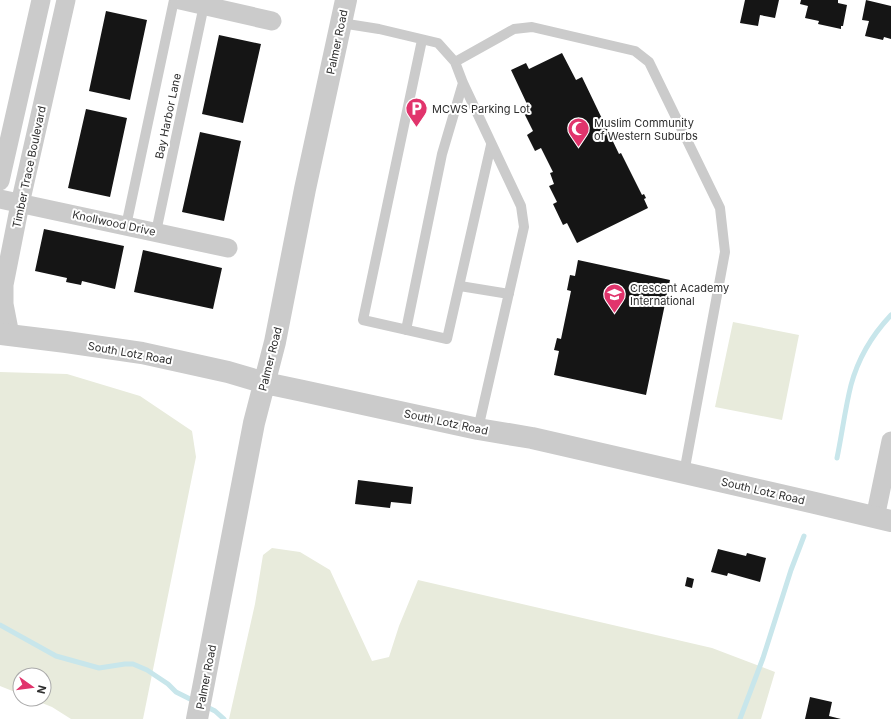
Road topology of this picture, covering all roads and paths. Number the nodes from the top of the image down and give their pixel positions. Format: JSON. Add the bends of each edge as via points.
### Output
{"nodes":[{"id":1,"x":41,"y":0,"type":"edge"},
{"id":2,"x":66,"y":0,"type":"edge"},
{"id":3,"x":174,"y":0,"type":"edge"},
{"id":4,"x":180,"y":0,"type":"edge"},
{"id":5,"x":346,"y":0,"type":"edge"},
{"id":6,"x":204,"y":5,"type":"junction"},
{"id":7,"x":272,"y":21,"type":"dead end"},
{"id":8,"x":341,"y":23,"type":"junction"},
{"id":9,"x":422,"y":40,"type":"junction"},
{"id":10,"x":455,"y":62,"type":"junction"},
{"id":11,"x":462,"y":83,"type":"junction"},
{"id":12,"x":491,"y":145,"type":"junction"},
{"id":13,"x":0,"y":181,"type":"edge"},
{"id":14,"x":0,"y":199,"type":"edge"},
{"id":15,"x":20,"y":204,"type":"junction"},
{"id":16,"x":126,"y":226,"type":"junction"},
{"id":17,"x":156,"y":232,"type":"junction"},
{"id":18,"x":228,"y":248,"type":"dead end"},
{"id":19,"x":460,"y":286,"type":"junction"},
{"id":20,"x":509,"y":294,"type":"junction"},
{"id":21,"x":406,"y":330,"type":"junction"},
{"id":22,"x":5,"y":334,"type":"edge"},
{"id":23,"x":265,"y":383,"type":"junction"},
{"id":24,"x":478,"y":429,"type":"junction"},
{"id":25,"x":891,"y":441,"type":"edge"},
{"id":26,"x":684,"y":473,"type":"junction"},
{"id":27,"x":883,"y":519,"type":"edge"},
{"id":28,"x":197,"y":719,"type":"edge"}],
"edges":[{"from":1,"to":13,"type":"street"},
{"from":2,"to":15,"type":"street","name":"Timber Trace Boulevard"},
{"from":3,"to":16,"type":"lane","name":"Bay Harbor Lane"},
{"from":4,"to":6,"type":"street"},
{"from":5,"to":8,"type":"street","name":"Palmer Road"},
{"from":6,"to":7,"type":"street"},
{"from":6,"to":17,"type":"lane","name":"Bay Harbor Lane"},
{"from":8,"to":9,"type":"lane"},
{"from":8,"to":23,"type":"street","name":"Palmer Road"},
{"from":9,"to":10,"type":"lane","via":[[438,43]]},
{"from":9,"to":21,"type":"lane","via":[[363,320]]},
{"from":10,"to":11,"type":"lane"},
{"from":10,"to":26,"type":"lane","via":[[514,29],[532,27],[635,51],[649,62],[720,208],[725,252]]},
{"from":11,"to":12,"type":"lane"},
{"from":11,"to":21,"type":"lane","via":[[442,154]]},
{"from":12,"to":19,"type":"lane"},
{"from":12,"to":20,"type":"lane","via":[[521,206],[524,227]]},
{"from":14,"to":15,"type":"street","name":"Knollwood Drive"},
{"from":15,"to":16,"type":"street","name":"Knollwood Drive"},
{"from":15,"to":22,"type":"street","name":"Timber Trace Boulevard","via":[[4,285]]},
{"from":16,"to":17,"type":"street","name":"Knollwood Drive"},
{"from":17,"to":18,"type":"street","name":"Knollwood Drive"},
{"from":19,"to":20,"type":"lane"},
{"from":19,"to":21,"type":"lane","via":[[447,339]]},
{"from":20,"to":24,"type":"lane"},
{"from":22,"to":23,"type":"street","name":"South Lotz Road","via":[[142,353]]},
{"from":23,"to":24,"type":"street","name":"South Lotz Road"},
{"from":23,"to":28,"type":"street","name":"Palmer Road","via":[[254,423]]},
{"from":24,"to":26,"type":"street","name":"South Lotz Road","via":[[532,438]]},
{"from":25,"to":27,"type":"street"},
{"from":26,"to":27,"type":"street","name":"South Lotz Road"}]}
